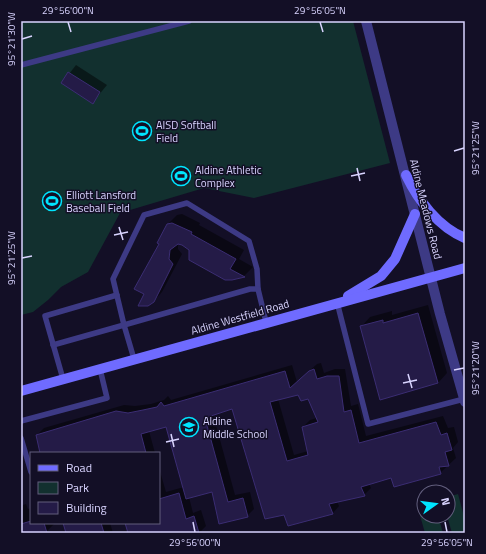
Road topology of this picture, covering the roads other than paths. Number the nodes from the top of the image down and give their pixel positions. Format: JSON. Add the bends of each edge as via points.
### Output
{"nodes":[{"id":1,"x":189,"y":21,"type":"edge"},
{"id":2,"x":366,"y":21,"type":"edge"},
{"id":3,"x":21,"y":65,"type":"edge"},
{"id":4,"x":406,"y":175,"type":"junction"},
{"id":5,"x":415,"y":214,"type":"junction"},
{"id":6,"x":465,"y":238,"type":"edge"},
{"id":7,"x":465,"y":268,"type":"edge"},
{"id":8,"x":431,"y":278,"type":"junction"},
{"id":9,"x":258,"y":289,"type":"junction"},
{"id":10,"x":117,"y":295,"type":"junction"},
{"id":11,"x":337,"y":302,"type":"junction"},
{"id":12,"x":266,"y":322,"type":"junction"},
{"id":13,"x":124,"y":325,"type":"junction"},
{"id":14,"x":53,"y":345,"type":"junction"},
{"id":15,"x":134,"y":359,"type":"junction"},
{"id":16,"x":100,"y":368,"type":"junction"},
{"id":17,"x":63,"y":379,"type":"junction"},
{"id":18,"x":21,"y":391,"type":"edge"},
{"id":19,"x":465,"y":401,"type":"edge"},
{"id":20,"x":21,"y":420,"type":"edge"},
{"id":21,"x":21,"y":438,"type":"edge"},
{"id":22,"x":30,"y":469,"type":"edge"}],
"edges":[{"from":1,"to":3,"type":"lane"},
{"from":2,"to":4,"type":"street","name":"Aldine Meadows Road"},
{"from":4,"to":5,"type":"street","name":"Aldine Meadows Road"},
{"from":4,"to":6,"type":"main road","via":[[420,202],[440,221]]},
{"from":5,"to":8,"type":"street","name":"Aldine Meadows Road"},
{"from":5,"to":11,"type":"main road","via":[[395,259],[381,276]]},
{"from":7,"to":8,"type":"main road","name":"Aldine Westfield Road"},
{"from":8,"to":11,"type":"main road","name":"Aldine Westfield Road"},
{"from":8,"to":19,"type":"street","name":"Aldine Meadows Road"},
{"from":9,"to":10,"type":"lane","via":[[257,269],[249,241],[187,203],[144,215],[113,279]]},
{"from":9,"to":12,"type":"lane"},
{"from":9,"to":13,"type":"lane","via":[[250,289]]},
{"from":10,"to":13,"type":"lane"},
{"from":10,"to":14,"type":"lane","via":[[45,316]]},
{"from":11,"to":12,"type":"main road","name":"Aldine Westfield Road"},
{"from":11,"to":19,"type":"lane","via":[[368,424]]},
{"from":12,"to":15,"type":"main road","name":"Aldine Westfield Road"},
{"from":13,"to":14,"type":"lane"},
{"from":13,"to":15,"type":"lane"},
{"from":14,"to":17,"type":"lane"},
{"from":15,"to":16,"type":"main road","name":"Aldine Westfield Road"},
{"from":16,"to":17,"type":"main road","name":"Aldine Westfield Road"},
{"from":16,"to":20,"type":"lane","via":[[107,398]]},
{"from":17,"to":18,"type":"main road","name":"Aldine Westfield Road"},
{"from":21,"to":22,"type":"lane"}]}
